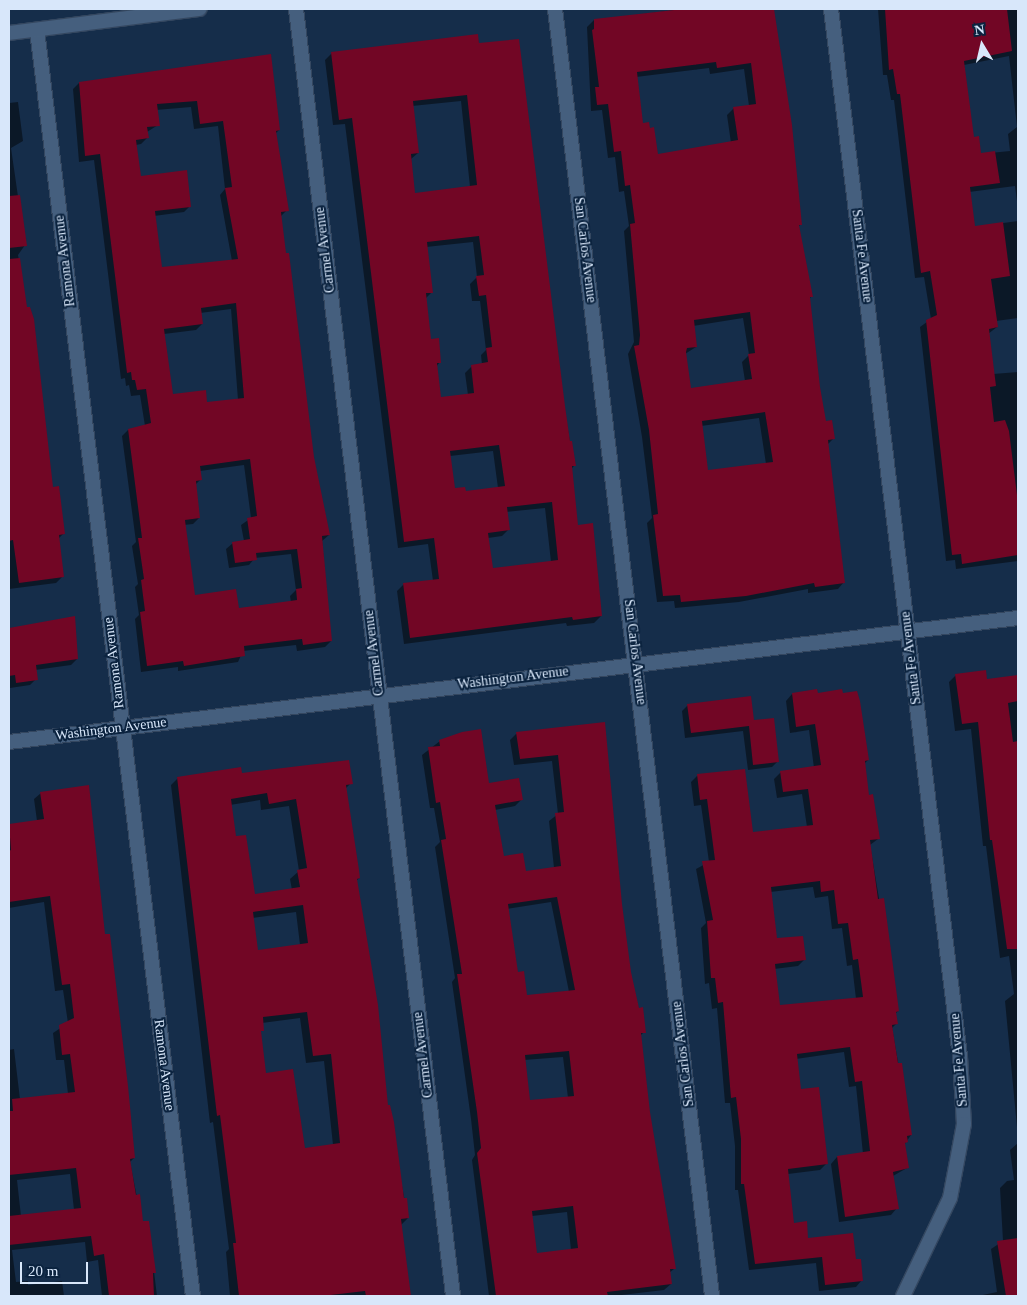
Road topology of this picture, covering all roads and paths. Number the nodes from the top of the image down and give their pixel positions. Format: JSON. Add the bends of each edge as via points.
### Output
{"nodes":[{"id":1,"x":199,"y":9,"type":"edge"},
{"id":2,"x":296,"y":9,"type":"edge"},
{"id":3,"x":555,"y":9,"type":"edge"},
{"id":4,"x":831,"y":9,"type":"edge"},
{"id":5,"x":38,"y":30,"type":"junction"},
{"id":6,"x":9,"y":33,"type":"edge"},
{"id":7,"x":1018,"y":618,"type":"edge"},
{"id":8,"x":908,"y":631,"type":"junction"},
{"id":9,"x":636,"y":662,"type":"junction"},
{"id":10,"x":380,"y":695,"type":"junction"},
{"id":11,"x":122,"y":727,"type":"junction"},
{"id":12,"x":9,"y":742,"type":"edge"},
{"id":13,"x":193,"y":1296,"type":"edge"},
{"id":14,"x":453,"y":1296,"type":"edge"},
{"id":15,"x":712,"y":1296,"type":"edge"},
{"id":16,"x":903,"y":1296,"type":"edge"}],
"edges":[{"from":1,"to":5,"type":"street"},
{"from":2,"to":10,"type":"street","name":"Carmel Avenue"},
{"from":3,"to":9,"type":"street","name":"San Carlos Avenue"},
{"from":4,"to":8,"type":"street","name":"Santa Fe Avenue"},
{"from":5,"to":6,"type":"street"},
{"from":5,"to":11,"type":"street","name":"Ramona Avenue"},
{"from":7,"to":8,"type":"street","name":"Washington Avenue"},
{"from":8,"to":9,"type":"street","name":"Washington Avenue"},
{"from":8,"to":16,"type":"street","name":"Santa Fe Avenue","via":[[960,1058],[964,1124],[950,1198]]},
{"from":9,"to":10,"type":"street","name":"Washington Avenue"},
{"from":9,"to":15,"type":"street","name":"San Carlos Avenue"},
{"from":10,"to":11,"type":"street","name":"Washington Avenue"},
{"from":10,"to":14,"type":"street","name":"Carmel Avenue"},
{"from":11,"to":12,"type":"street","name":"Washington Avenue"},
{"from":11,"to":13,"type":"street","name":"Ramona Avenue"}]}
